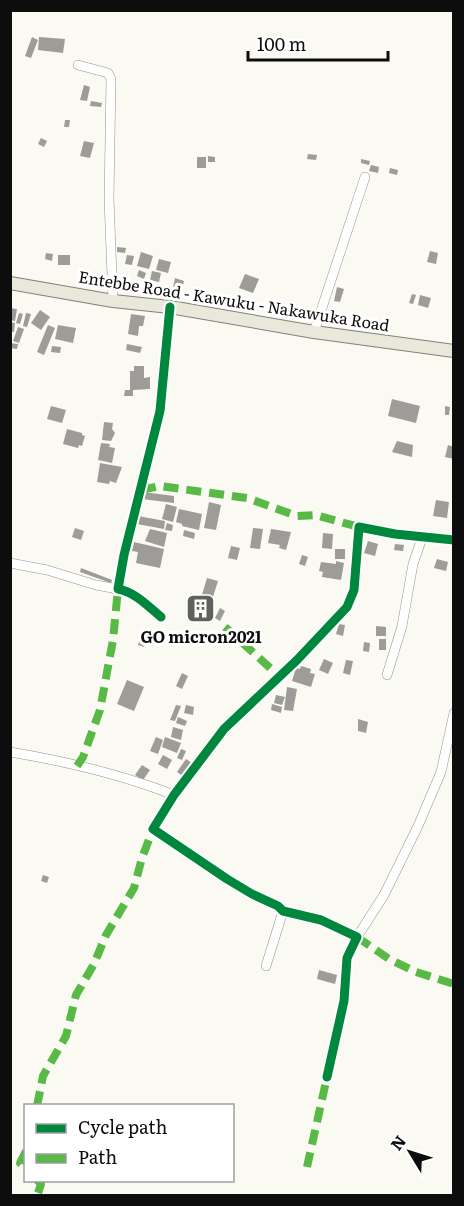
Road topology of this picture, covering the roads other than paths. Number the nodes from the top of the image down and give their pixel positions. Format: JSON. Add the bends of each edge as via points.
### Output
{"nodes":[{"id":1,"x":78,"y":65,"type":"dead end"},
{"id":2,"x":365,"y":177,"type":"dead end"},
{"id":3,"x":10,"y":282,"type":"edge"},
{"id":4,"x":113,"y":301,"type":"junction"},
{"id":5,"x":170,"y":307,"type":"junction"},
{"id":6,"x":314,"y":332,"type":"junction"},
{"id":7,"x":453,"y":351,"type":"edge"},
{"id":8,"x":422,"y":538,"type":"junction"},
{"id":9,"x":453,"y":540,"type":"edge"},
{"id":10,"x":10,"y":563,"type":"edge"},
{"id":11,"x":118,"y":589,"type":"junction"},
{"id":12,"x":161,"y":617,"type":"dead end"},
{"id":13,"x":387,"y":675,"type":"dead end"},
{"id":14,"x":453,"y":713,"type":"edge"},
{"id":15,"x":10,"y":752,"type":"edge"},
{"id":16,"x":174,"y":795,"type":"junction"},
{"id":17,"x":283,"y":911,"type":"junction"},
{"id":18,"x":357,"y":937,"type":"junction"},
{"id":19,"x":266,"y":966,"type":"dead end"},
{"id":20,"x":327,"y":1077,"type":"dead end"}],
"edges":[{"from":1,"to":4,"type":"street","via":[[111,75],[109,199]]},
{"from":2,"to":6,"type":"street"},
{"from":3,"to":4,"type":"main road","name":"Entebbe Road - Kawuku - Nakawuka Road"},
{"from":4,"to":5,"type":"main road","name":"Entebbe Road - Kawuku - Nakawuka Road"},
{"from":5,"to":6,"type":"main road","name":"Entebbe Road - Kawuku - Nakawuka Road"},
{"from":5,"to":11,"type":"street","via":[[158,422]]},
{"from":6,"to":7,"type":"main road","name":"Entebbe Road - Kawuku - Nakawuka Road"},
{"from":8,"to":9,"type":"street"},
{"from":8,"to":13,"type":"street"},
{"from":8,"to":16,"type":"street","via":[[359,527],[354,590],[347,607],[224,729]]},
{"from":10,"to":11,"type":"street"},
{"from":11,"to":12,"type":"street","via":[[127,590]]},
{"from":14,"to":18,"type":"street","via":[[441,772],[418,826],[384,895]]},
{"from":15,"to":16,"type":"street","via":[[144,783]]},
{"from":16,"to":17,"type":"street","via":[[153,829]]},
{"from":17,"to":18,"type":"street","via":[[321,920]]},
{"from":17,"to":19,"type":"street"},
{"from":18,"to":20,"type":"street","via":[[347,958],[344,1001]]}]}
